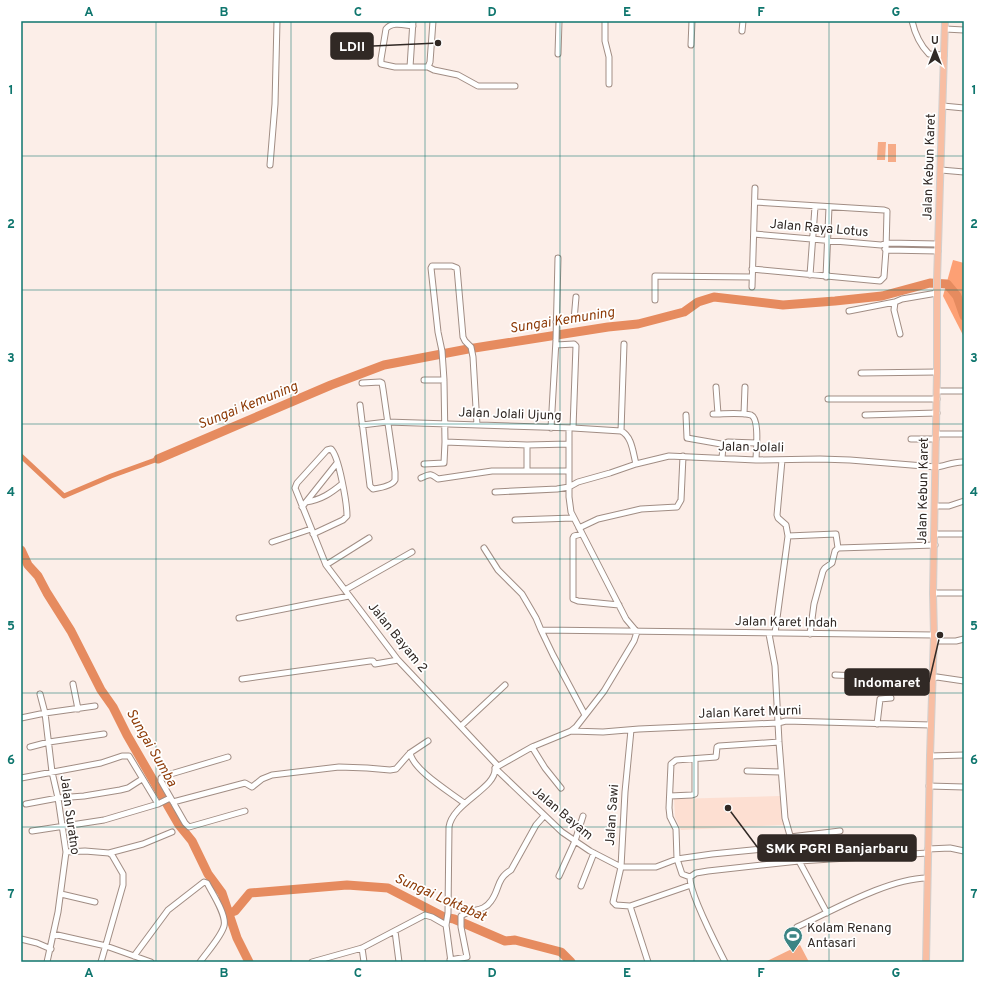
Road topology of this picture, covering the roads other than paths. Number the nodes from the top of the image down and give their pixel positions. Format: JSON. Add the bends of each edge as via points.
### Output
{"nodes":[{"id":1,"x":277,"y":21,"type":"edge"},
{"id":2,"x":433,"y":21,"type":"edge"},
{"id":3,"x":559,"y":21,"type":"edge"},
{"id":4,"x":605,"y":21,"type":"edge"},
{"id":5,"x":692,"y":21,"type":"edge"},
{"id":6,"x":744,"y":21,"type":"edge"},
{"id":7,"x":912,"y":21,"type":"edge"},
{"id":8,"x":945,"y":21,"type":"edge"},
{"id":9,"x":413,"y":23,"type":"edge"},
{"id":10,"x":945,"y":29,"type":"junction"},
{"id":11,"x":964,"y":30,"type":"edge"},
{"id":12,"x":742,"y":31,"type":"dead end"},
{"id":13,"x":691,"y":45,"type":"dead end"},
{"id":14,"x":558,"y":54,"type":"dead end"},
{"id":15,"x":944,"y":55,"type":"junction"},
{"id":16,"x":429,"y":66,"type":"junction"},
{"id":17,"x":410,"y":67,"type":"junction"},
{"id":18,"x":609,"y":84,"type":"dead end"},
{"id":19,"x":515,"y":86,"type":"dead end"},
{"id":20,"x":943,"y":106,"type":"junction"},
{"id":21,"x":964,"y":108,"type":"edge"},
{"id":22,"x":270,"y":165,"type":"dead end"},
{"id":23,"x":941,"y":170,"type":"junction"},
{"id":24,"x":964,"y":172,"type":"edge"},
{"id":25,"x":755,"y":188,"type":"dead end"},
{"id":26,"x":755,"y":202,"type":"junction"},
{"id":27,"x":815,"y":207,"type":"junction"},
{"id":28,"x":829,"y":208,"type":"junction"},
{"id":29,"x":754,"y":234,"type":"junction"},
{"id":30,"x":813,"y":240,"type":"junction"},
{"id":31,"x":828,"y":242,"type":"junction"},
{"id":32,"x":884,"y":244,"type":"junction"},
{"id":33,"x":938,"y":248,"type":"junction"},
{"id":34,"x":886,"y":250,"type":"junction"},
{"id":35,"x":558,"y":258,"type":"dead end"},
{"id":36,"x":752,"y":269,"type":"junction"},
{"id":37,"x":810,"y":275,"type":"junction"},
{"id":38,"x":752,"y":277,"type":"junction"},
{"id":39,"x":826,"y":277,"type":"junction"},
{"id":40,"x":752,"y":288,"type":"dead end"},
{"id":41,"x":937,"y":291,"type":"junction"},
{"id":42,"x":576,"y":297,"type":"dead end"},
{"id":43,"x":655,"y":300,"type":"dead end"},
{"id":44,"x":895,"y":302,"type":"junction"},
{"id":45,"x":849,"y":311,"type":"dead end"},
{"id":46,"x":556,"y":322,"type":"junction"},
{"id":47,"x":900,"y":334,"type":"dead end"},
{"id":48,"x":556,"y":342,"type":"junction"},
{"id":49,"x":624,"y":344,"type":"dead end"},
{"id":50,"x":938,"y":372,"type":"junction"},
{"id":51,"x":861,"y":373,"type":"dead end"},
{"id":52,"x":424,"y":380,"type":"dead end"},
{"id":53,"x":444,"y":380,"type":"junction"},
{"id":54,"x":362,"y":383,"type":"dead end"},
{"id":55,"x":716,"y":387,"type":"dead end"},
{"id":56,"x":745,"y":387,"type":"dead end"},
{"id":57,"x":937,"y":391,"type":"junction"},
{"id":58,"x":964,"y":391,"type":"edge"},
{"id":59,"x":828,"y":399,"type":"dead end"},
{"id":60,"x":937,"y":399,"type":"junction"},
{"id":61,"x":360,"y":405,"type":"dead end"},
{"id":62,"x":744,"y":414,"type":"junction"},
{"id":63,"x":937,"y":414,"type":"junction"},
{"id":64,"x":686,"y":415,"type":"dead end"},
{"id":65,"x":865,"y":415,"type":"dead end"},
{"id":66,"x":387,"y":422,"type":"junction"},
{"id":67,"x":444,"y":424,"type":"junction"},
{"id":68,"x":362,"y":425,"type":"junction"},
{"id":69,"x":477,"y":425,"type":"junction"},
{"id":70,"x":552,"y":428,"type":"junction"},
{"id":71,"x":571,"y":428,"type":"junction"},
{"id":72,"x":621,"y":431,"type":"junction"},
{"id":73,"x":964,"y":434,"type":"edge"},
{"id":74,"x":936,"y":437,"type":"junction"},
{"id":75,"x":911,"y":439,"type":"dead end"},
{"id":76,"x":445,"y":442,"type":"junction"},
{"id":77,"x":756,"y":443,"type":"junction"},
{"id":78,"x":568,"y":444,"type":"junction"},
{"id":79,"x":527,"y":445,"type":"junction"},
{"id":80,"x":722,"y":445,"type":"junction"},
{"id":81,"x":683,"y":456,"type":"junction"},
{"id":82,"x":722,"y":458,"type":"junction"},
{"id":83,"x":756,"y":460,"type":"junction"},
{"id":84,"x":782,"y":460,"type":"junction"},
{"id":85,"x":964,"y":462,"type":"edge"},
{"id":86,"x":337,"y":463,"type":"junction"},
{"id":87,"x":424,"y":464,"type":"dead end"},
{"id":88,"x":636,"y":464,"type":"junction"},
{"id":89,"x":936,"y":467,"type":"junction"},
{"id":90,"x":527,"y":470,"type":"junction"},
{"id":91,"x":569,"y":471,"type":"junction"},
{"id":92,"x":421,"y":478,"type":"dead end"},
{"id":93,"x":342,"y":484,"type":"junction"},
{"id":94,"x":569,"y":487,"type":"junction"},
{"id":95,"x":495,"y":492,"type":"dead end"},
{"id":96,"x":964,"y":501,"type":"edge"},
{"id":97,"x":306,"y":502,"type":"junction"},
{"id":98,"x":935,"y":506,"type":"junction"},
{"id":99,"x":302,"y":507,"type":"junction"},
{"id":100,"x":573,"y":518,"type":"junction"},
{"id":101,"x":515,"y":520,"type":"dead end"},
{"id":102,"x":578,"y":528,"type":"junction"},
{"id":103,"x":312,"y":532,"type":"junction"},
{"id":104,"x":581,"y":534,"type":"junction"},
{"id":105,"x":935,"y":534,"type":"junction"},
{"id":106,"x":964,"y":534,"type":"edge"},
{"id":107,"x":788,"y":536,"type":"junction"},
{"id":108,"x":369,"y":538,"type":"dead end"},
{"id":109,"x":272,"y":542,"type":"dead end"},
{"id":110,"x":934,"y":545,"type":"junction"},
{"id":111,"x":484,"y":548,"type":"dead end"},
{"id":112,"x":838,"y":548,"type":"junction"},
{"id":113,"x":412,"y":552,"type":"dead end"},
{"id":114,"x":326,"y":565,"type":"junction"},
{"id":115,"x":345,"y":590,"type":"junction"},
{"id":116,"x":933,"y":593,"type":"junction"},
{"id":117,"x":964,"y":593,"type":"edge"},
{"id":118,"x":349,"y":596,"type":"junction"},
{"id":119,"x":618,"y":605,"type":"junction"},
{"id":120,"x":239,"y":618,"type":"dead end"},
{"id":121,"x":541,"y":630,"type":"junction"},
{"id":122,"x":637,"y":632,"type":"junction"},
{"id":123,"x":775,"y":633,"type":"junction"},
{"id":124,"x":769,"y":634,"type":"junction"},
{"id":125,"x":810,"y":634,"type":"junction"},
{"id":126,"x":934,"y":638,"type":"junction"},
{"id":127,"x":964,"y":639,"type":"edge"},
{"id":128,"x":398,"y":660,"type":"junction"},
{"id":129,"x":836,"y":675,"type":"dead end"},
{"id":130,"x":242,"y":679,"type":"dead end"},
{"id":131,"x":932,"y":679,"type":"junction"},
{"id":132,"x":964,"y":681,"type":"edge"},
{"id":133,"x":73,"y":684,"type":"dead end"},
{"id":134,"x":505,"y":685,"type":"dead end"},
{"id":135,"x":40,"y":694,"type":"dead end"},
{"id":136,"x":892,"y":698,"type":"dead end"},
{"id":137,"x":95,"y":706,"type":"dead end"},
{"id":138,"x":78,"y":709,"type":"junction"},
{"id":139,"x":45,"y":713,"type":"junction"},
{"id":140,"x":585,"y":715,"type":"junction"},
{"id":141,"x":21,"y":718,"type":"edge"},
{"id":142,"x":778,"y":723,"type":"junction"},
{"id":143,"x":877,"y":724,"type":"junction"},
{"id":144,"x":931,"y":725,"type":"junction"},
{"id":145,"x":461,"y":726,"type":"junction"},
{"id":146,"x":631,"y":730,"type":"junction"},
{"id":147,"x":571,"y":731,"type":"junction"},
{"id":148,"x":104,"y":734,"type":"dead end"},
{"id":149,"x":428,"y":741,"type":"dead end"},
{"id":150,"x":49,"y":742,"type":"junction"},
{"id":151,"x":779,"y":742,"type":"junction"},
{"id":152,"x":30,"y":747,"type":"dead end"},
{"id":153,"x":532,"y":747,"type":"junction"},
{"id":154,"x":410,"y":753,"type":"junction"},
{"id":155,"x":964,"y":755,"type":"edge"},
{"id":156,"x":930,"y":756,"type":"junction"},
{"id":157,"x":228,"y":757,"type":"dead end"},
{"id":158,"x":695,"y":759,"type":"junction"},
{"id":159,"x":497,"y":767,"type":"junction"},
{"id":160,"x":747,"y":771,"type":"dead end"},
{"id":161,"x":52,"y":772,"type":"junction"},
{"id":162,"x":781,"y":772,"type":"junction"},
{"id":163,"x":21,"y":778,"type":"edge"},
{"id":164,"x":142,"y":780,"type":"junction"},
{"id":165,"x":929,"y":786,"type":"junction"},
{"id":166,"x":964,"y":787,"type":"edge"},
{"id":167,"x":561,"y":788,"type":"dead end"},
{"id":168,"x":670,"y":796,"type":"junction"},
{"id":169,"x":58,"y":798,"type":"junction"},
{"id":170,"x":171,"y":799,"type":"junction"},
{"id":171,"x":464,"y":803,"type":"junction"},
{"id":172,"x":26,"y":804,"type":"dead end"},
{"id":173,"x":160,"y":804,"type":"junction"},
{"id":174,"x":245,"y":811,"type":"dead end"},
{"id":175,"x":544,"y":816,"type":"junction"},
{"id":176,"x":583,"y":816,"type":"dead end"},
{"id":177,"x":62,"y":826,"type":"junction"},
{"id":178,"x":32,"y":831,"type":"dead end"},
{"id":179,"x":172,"y":832,"type":"dead end"},
{"id":180,"x":840,"y":832,"type":"dead end"},
{"id":181,"x":790,"y":837,"type":"junction"},
{"id":182,"x":575,"y":841,"type":"junction"},
{"id":183,"x":793,"y":846,"type":"junction"},
{"id":184,"x":928,"y":851,"type":"junction"},
{"id":185,"x":964,"y":851,"type":"edge"},
{"id":186,"x":66,"y":852,"type":"junction"},
{"id":187,"x":109,"y":853,"type":"junction"},
{"id":188,"x":594,"y":854,"type":"junction"},
{"id":189,"x":677,"y":859,"type":"junction"},
{"id":190,"x":799,"y":861,"type":"junction"},
{"id":191,"x":621,"y":867,"type":"junction"},
{"id":192,"x":559,"y":876,"type":"dead end"},
{"id":193,"x":690,"y":877,"type":"junction"},
{"id":194,"x":927,"y":878,"type":"junction"},
{"id":195,"x":691,"y":885,"type":"junction"},
{"id":196,"x":581,"y":886,"type":"dead end"},
{"id":197,"x":61,"y":894,"type":"junction"},
{"id":198,"x":96,"y":902,"type":"dead end"},
{"id":199,"x":630,"y":906,"type":"junction"},
{"id":200,"x":827,"y":913,"type":"junction"},
{"id":201,"x":446,"y":924,"type":"junction"},
{"id":202,"x":797,"y":927,"type":"dead end"},
{"id":203,"x":394,"y":930,"type":"junction"},
{"id":204,"x":53,"y":934,"type":"junction"},
{"id":205,"x":21,"y":939,"type":"edge"},
{"id":206,"x":106,"y":946,"type":"junction"},
{"id":207,"x":362,"y":948,"type":"junction"},
{"id":208,"x":50,"y":949,"type":"junction"},
{"id":209,"x":134,"y":956,"type":"junction"},
{"id":210,"x":451,"y":961,"type":"edge"},
{"id":211,"x":47,"y":962,"type":"edge"},
{"id":212,"x":101,"y":962,"type":"edge"},
{"id":213,"x":151,"y":962,"type":"edge"},
{"id":214,"x":200,"y":962,"type":"edge"},
{"id":215,"x":312,"y":962,"type":"edge"},
{"id":216,"x":364,"y":962,"type":"edge"},
{"id":217,"x":400,"y":962,"type":"edge"},
{"id":218,"x":648,"y":962,"type":"edge"},
{"id":219,"x":725,"y":962,"type":"edge"},
{"id":220,"x":926,"y":962,"type":"edge"}],
"edges":[{"from":1,"to":22,"type":"street","via":[[275,104]]},
{"from":2,"to":16,"type":"street"},
{"from":3,"to":14,"type":"street"},
{"from":4,"to":18,"type":"street"},
{"from":5,"to":13,"type":"street"},
{"from":6,"to":12,"type":"street"},
{"from":7,"to":15,"type":"street","via":[[923,48],[929,54]]},
{"from":8,"to":10,"type":"main road","name":"Jalan Kebun Karet"},
{"from":9,"to":17,"type":"street"},
{"from":9,"to":17,"type":"street","via":[[388,26],[381,59],[381,64],[385,66]]},
{"from":10,"to":11,"type":"street"},
{"from":10,"to":15,"type":"main road","name":"Jalan Kebun Karet"},
{"from":15,"to":20,"type":"main road","name":"Jalan Kebun Karet"},
{"from":16,"to":17,"type":"street"},
{"from":16,"to":19,"type":"street","via":[[434,70],[458,75],[478,86]]},
{"from":20,"to":21,"type":"street"},
{"from":20,"to":23,"type":"main road","name":"Jalan Kebun Karet"},
{"from":23,"to":24,"type":"street"},
{"from":23,"to":33,"type":"main road","name":"Jalan Kebun Karet"},
{"from":25,"to":26,"type":"street"},
{"from":26,"to":27,"type":"street"},
{"from":26,"to":29,"type":"street"},
{"from":27,"to":28,"type":"street"},
{"from":27,"to":30,"type":"street"},
{"from":28,"to":31,"type":"street"},
{"from":28,"to":32,"type":"street","via":[[887,211]]},
{"from":29,"to":30,"type":"street","name":"Jalan Raya Lotus"},
{"from":29,"to":36,"type":"street"},
{"from":30,"to":31,"type":"street","name":"Jalan Raya Lotus"},
{"from":30,"to":37,"type":"street"},
{"from":31,"to":32,"type":"street","name":"Jalan Raya Lotus"},
{"from":31,"to":39,"type":"street"},
{"from":32,"to":33,"type":"street","name":"Jalan Raya Lotus"},
{"from":32,"to":34,"type":"street"},
{"from":33,"to":34,"type":"street"},
{"from":33,"to":41,"type":"main road","name":"Jalan Kebun Karet"},
{"from":34,"to":39,"type":"street","via":[[884,277],[880,280]]},
{"from":35,"to":46,"type":"street"},
{"from":36,"to":37,"type":"street"},
{"from":36,"to":38,"type":"street"},
{"from":37,"to":39,"type":"street"},
{"from":38,"to":40,"type":"street"},
{"from":38,"to":43,"type":"street","via":[[655,276]]},
{"from":41,"to":44,"type":"street"},
{"from":41,"to":50,"type":"main road","name":"Jalan Kebun Karet"},
{"from":42,"to":46,"type":"street","via":[[574,320]]},
{"from":44,"to":45,"type":"street"},
{"from":44,"to":47,"type":"street","via":[[894,310]]},
{"from":46,"to":48,"type":"street"},
{"from":48,"to":70,"type":"street"},
{"from":48,"to":71,"type":"street","via":[[576,346]]},
{"from":49,"to":72,"type":"street"},
{"from":50,"to":51,"type":"street"},
{"from":50,"to":57,"type":"main road","name":"Jalan Kebun Karet"},
{"from":52,"to":53,"type":"street"},
{"from":53,"to":67,"type":"street"},
{"from":53,"to":69,"type":"street","via":[[432,266],[457,268],[463,337],[471,347],[473,357]]},
{"from":54,"to":66,"type":"street","via":[[382,383]]},
{"from":55,"to":62,"type":"street","via":[[716,414]]},
{"from":56,"to":62,"type":"street"},
{"from":57,"to":58,"type":"street"},
{"from":57,"to":60,"type":"main road","name":"Jalan Kebun Karet"},
{"from":59,"to":60,"type":"street"},
{"from":60,"to":63,"type":"main road","name":"Jalan Kebun Karet"},
{"from":61,"to":68,"type":"street"},
{"from":62,"to":77,"type":"street","via":[[754,417]]},
{"from":63,"to":65,"type":"street"},
{"from":63,"to":74,"type":"main road","name":"Jalan Kebun Karet"},
{"from":64,"to":80,"type":"street","via":[[686,438]]},
{"from":66,"to":67,"type":"street","name":"Jalan Jolali Ujung"},
{"from":66,"to":68,"type":"street","name":"Jalan Jolali Ujung"},
{"from":66,"to":68,"type":"street","via":[[395,480],[394,483],[373,489],[370,486]]},
{"from":67,"to":69,"type":"street","name":"Jalan Jolali Ujung"},
{"from":67,"to":76,"type":"street"},
{"from":69,"to":70,"type":"street","name":"Jalan Jolali Ujung"},
{"from":70,"to":71,"type":"street","name":"Jalan Jolali Ujung"},
{"from":71,"to":72,"type":"street","name":"Jalan Jolali Ujung"},
{"from":71,"to":78,"type":"street"},
{"from":72,"to":88,"type":"street","via":[[629,440]]},
{"from":73,"to":74,"type":"street"},
{"from":74,"to":75,"type":"street"},
{"from":74,"to":89,"type":"main road","name":"Jalan Kebun Karet"},
{"from":76,"to":79,"type":"street"},
{"from":76,"to":87,"type":"street","via":[[444,463]]},
{"from":77,"to":80,"type":"street","via":[[728,442]]},
{"from":77,"to":83,"type":"street"},
{"from":78,"to":79,"type":"street"},
{"from":78,"to":91,"type":"street"},
{"from":79,"to":90,"type":"street"},
{"from":80,"to":82,"type":"street"},
{"from":81,"to":82,"type":"street","name":"Jalan Jolali"},
{"from":81,"to":88,"type":"street","name":"Jalan Jolali","via":[[669,456]]},
{"from":81,"to":102,"type":"street","via":[[681,500],[677,508],[641,508],[598,519]]},
{"from":82,"to":83,"type":"street","name":"Jalan Jolali"},
{"from":83,"to":84,"type":"street","name":"Jalan Jolali"},
{"from":84,"to":89,"type":"street","name":"Jalan Jolali","via":[[850,460]]},
{"from":84,"to":107,"type":"street","via":[[777,514],[786,525]]},
{"from":85,"to":89,"type":"street","name":"Jalan Jolali"},
{"from":86,"to":93,"type":"street"},
{"from":86,"to":97,"type":"street"},
{"from":86,"to":99,"type":"street","name":"Jalan Bayam 2","via":[[333,449],[329,449],[297,483],[295,490]]},
{"from":88,"to":94,"type":"street","name":"Jalan Jolali"},
{"from":89,"to":98,"type":"main road","name":"Jalan Kebun Karet"},
{"from":90,"to":91,"type":"street"},
{"from":90,"to":92,"type":"street","via":[[492,471],[438,479],[430,474]]},
{"from":91,"to":94,"type":"street"},
{"from":93,"to":97,"type":"street","via":[[324,497]]},
{"from":93,"to":103,"type":"street","via":[[346,518]]},
{"from":94,"to":95,"type":"street","name":"Jalan Jolali"},
{"from":94,"to":100,"type":"street","via":[[569,504]]},
{"from":96,"to":98,"type":"street","via":[[949,506]]},
{"from":97,"to":99,"type":"street"},
{"from":98,"to":105,"type":"main road","name":"Jalan Kebun Karet"},
{"from":99,"to":103,"type":"street","name":"Jalan Bayam 2"},
{"from":100,"to":101,"type":"street"},
{"from":100,"to":102,"type":"street"},
{"from":102,"to":104,"type":"street"},
{"from":103,"to":109,"type":"street"},
{"from":103,"to":114,"type":"street","name":"Jalan Bayam 2"},
{"from":104,"to":119,"type":"street"},
{"from":104,"to":119,"type":"street","via":[[573,538],[574,599]]},
{"from":105,"to":106,"type":"street"},
{"from":105,"to":110,"type":"main road","name":"Jalan Kebun Karet"},
{"from":107,"to":112,"type":"street","via":[[836,534]]},
{"from":107,"to":123,"type":"street"},
{"from":108,"to":114,"type":"street"},
{"from":110,"to":112,"type":"street"},
{"from":110,"to":116,"type":"main road","name":"Jalan Kebun Karet"},
{"from":111,"to":121,"type":"street","via":[[498,570],[522,594]]},
{"from":112,"to":125,"type":"street","via":[[832,563],[824,569],[814,604]]},
{"from":113,"to":115,"type":"street"},
{"from":114,"to":115,"type":"street","name":"Jalan Bayam 2"},
{"from":115,"to":118,"type":"street","name":"Jalan Bayam 2"},
{"from":116,"to":117,"type":"street"},
{"from":116,"to":126,"type":"main road","name":"Jalan Kebun Karet"},
{"from":118,"to":120,"type":"street"},
{"from":118,"to":128,"type":"street","name":"Jalan Bayam 2"},
{"from":119,"to":122,"type":"street"},
{"from":121,"to":122,"type":"street","name":"Jalan Karet Indah"},
{"from":121,"to":140,"type":"street"},
{"from":122,"to":124,"type":"street","name":"Jalan Karet Indah"},
{"from":122,"to":140,"type":"street","via":[[604,691]]},
{"from":123,"to":124,"type":"street","name":"Jalan Karet Indah"},
{"from":123,"to":125,"type":"street","name":"Jalan Karet Indah"},
{"from":124,"to":142,"type":"street","via":[[775,666]]},
{"from":125,"to":126,"type":"street","name":"Jalan Karet Indah"},
{"from":126,"to":127,"type":"street","name":"Jalan Karet Indah","via":[[956,641]]},
{"from":126,"to":131,"type":"main road","name":"Jalan Kebun Karet"},
{"from":128,"to":130,"type":"street","via":[[375,664],[373,660]]},
{"from":128,"to":145,"type":"street","name":"Jalan Bayam 2"},
{"from":129,"to":131,"type":"street"},
{"from":131,"to":132,"type":"street","via":[[937,677]]},
{"from":131,"to":144,"type":"main road","name":"Jalan Kebun Karet"},
{"from":133,"to":138,"type":"street"},
{"from":134,"to":145,"type":"street"},
{"from":135,"to":139,"type":"street","name":"Jalan Suratno"},
{"from":136,"to":143,"type":"street","via":[[880,699]]},
{"from":137,"to":138,"type":"street"},
{"from":138,"to":139,"type":"street"},
{"from":139,"to":141,"type":"street"},
{"from":139,"to":150,"type":"street","name":"Jalan Suratno"},
{"from":140,"to":147,"type":"street"},
{"from":142,"to":143,"type":"street","name":"Jalan Karet Murni","via":[[786,721]]},
{"from":142,"to":146,"type":"street","name":"Jalan Karet Murni"},
{"from":142,"to":151,"type":"street"},
{"from":143,"to":144,"type":"street","name":"Jalan Karet Murni"},
{"from":144,"to":156,"type":"main road","name":"Jalan Kebun Karet"},
{"from":145,"to":159,"type":"street","name":"Jalan Bayam 2"},
{"from":146,"to":147,"type":"street","name":"Jalan Karet Murni"},
{"from":146,"to":191,"type":"street","name":"Jalan Sawi"},
{"from":147,"to":153,"type":"street"},
{"from":148,"to":150,"type":"street"},
{"from":149,"to":154,"type":"street"},
{"from":150,"to":152,"type":"street"},
{"from":150,"to":161,"type":"street","name":"Jalan Suratno"},
{"from":151,"to":158,"type":"street","via":[[719,746],[716,757]]},
{"from":151,"to":162,"type":"street"},
{"from":153,"to":159,"type":"street"},
{"from":153,"to":167,"type":"street"},
{"from":154,"to":170,"type":"street","via":[[396,769],[339,767],[272,775],[252,787],[245,783]]},
{"from":154,"to":171,"type":"street","via":[[414,762],[428,775]]},
{"from":155,"to":156,"type":"street"},
{"from":156,"to":165,"type":"main road","name":"Jalan Kebun Karet"},
{"from":157,"to":170,"type":"street","via":[[161,778]]},
{"from":158,"to":168,"type":"street","via":[[672,762]]},
{"from":158,"to":168,"type":"street","via":[[695,794]]},
{"from":159,"to":171,"type":"street","via":[[490,781]]},
{"from":159,"to":175,"type":"street","name":"Jalan Bayam"},
{"from":160,"to":162,"type":"street"},
{"from":161,"to":163,"type":"street"},
{"from":161,"to":164,"type":"street","via":[[101,764],[129,756]]},
{"from":161,"to":169,"type":"street","name":"Jalan Suratno"},
{"from":162,"to":181,"type":"street","via":[[785,818]]},
{"from":164,"to":169,"type":"street","via":[[120,790]]},
{"from":164,"to":173,"type":"street"},
{"from":165,"to":166,"type":"street"},
{"from":165,"to":184,"type":"main road","name":"Jalan Kebun Karet"},
{"from":168,"to":189,"type":"street","via":[[670,817],[676,829]]},
{"from":169,"to":172,"type":"street"},
{"from":169,"to":177,"type":"street","name":"Jalan Suratno"},
{"from":170,"to":173,"type":"street"},
{"from":170,"to":174,"type":"street","via":[[189,827]]},
{"from":171,"to":201,"type":"street","via":[[449,822]]},
{"from":173,"to":177,"type":"street","via":[[104,820]]},
{"from":175,"to":182,"type":"street","name":"Jalan Bayam"},
{"from":175,"to":210,"type":"street","via":[[536,825],[511,870],[501,878],[491,901],[483,909],[461,916],[467,957]]},
{"from":176,"to":182,"type":"street"},
{"from":177,"to":178,"type":"street"},
{"from":177,"to":186,"type":"street","name":"Jalan Suratno"},
{"from":179,"to":187,"type":"street","via":[[143,844]]},
{"from":180,"to":181,"type":"street"},
{"from":181,"to":183,"type":"street"},
{"from":182,"to":188,"type":"street","name":"Jalan Bayam"},
{"from":182,"to":192,"type":"street"},
{"from":183,"to":189,"type":"street"},
{"from":183,"to":190,"type":"street"},
{"from":184,"to":185,"type":"street","via":[[950,848]]},
{"from":184,"to":190,"type":"street"},
{"from":184,"to":194,"type":"main road","name":"Jalan Kebun Karet"},
{"from":186,"to":187,"type":"street"},
{"from":186,"to":197,"type":"street","name":"Jalan Suratno"},
{"from":187,"to":206,"type":"street","via":[[124,878]]},
{"from":188,"to":191,"type":"street","name":"Jalan Bayam"},
{"from":188,"to":196,"type":"street"},
{"from":189,"to":191,"type":"street","via":[[656,866]]},
{"from":189,"to":193,"type":"street","via":[[682,874]]},
{"from":190,"to":193,"type":"street","via":[[708,871]]},
{"from":190,"to":200,"type":"street"},
{"from":191,"to":199,"type":"street","name":"Jalan Sawi","via":[[613,902],[616,905]]},
{"from":193,"to":195,"type":"street"},
{"from":194,"to":200,"type":"street","via":[[911,879],[883,888]]},
{"from":194,"to":220,"type":"main road","name":"Jalan Kebun Karet"},
{"from":195,"to":199,"type":"street"},
{"from":195,"to":219,"type":"street"},
{"from":197,"to":198,"type":"street"},
{"from":197,"to":204,"type":"street","name":"Jalan Suratno"},
{"from":199,"to":218,"type":"street"},
{"from":200,"to":202,"type":"street"},
{"from":201,"to":203,"type":"street","via":[[425,915]]},
{"from":201,"to":210,"type":"street"},
{"from":203,"to":207,"type":"street"},
{"from":203,"to":217,"type":"street"},
{"from":204,"to":206,"type":"street"},
{"from":204,"to":208,"type":"street","name":"Jalan Suratno"},
{"from":205,"to":208,"type":"street"},
{"from":206,"to":209,"type":"street"},
{"from":206,"to":212,"type":"street"},
{"from":207,"to":215,"type":"street"},
{"from":207,"to":216,"type":"street"},
{"from":208,"to":211,"type":"street","name":"Jalan Suratno"},
{"from":209,"to":213,"type":"street"},
{"from":209,"to":214,"type":"street","via":[[168,910],[204,882],[214,896],[224,922],[222,932]]}]}
